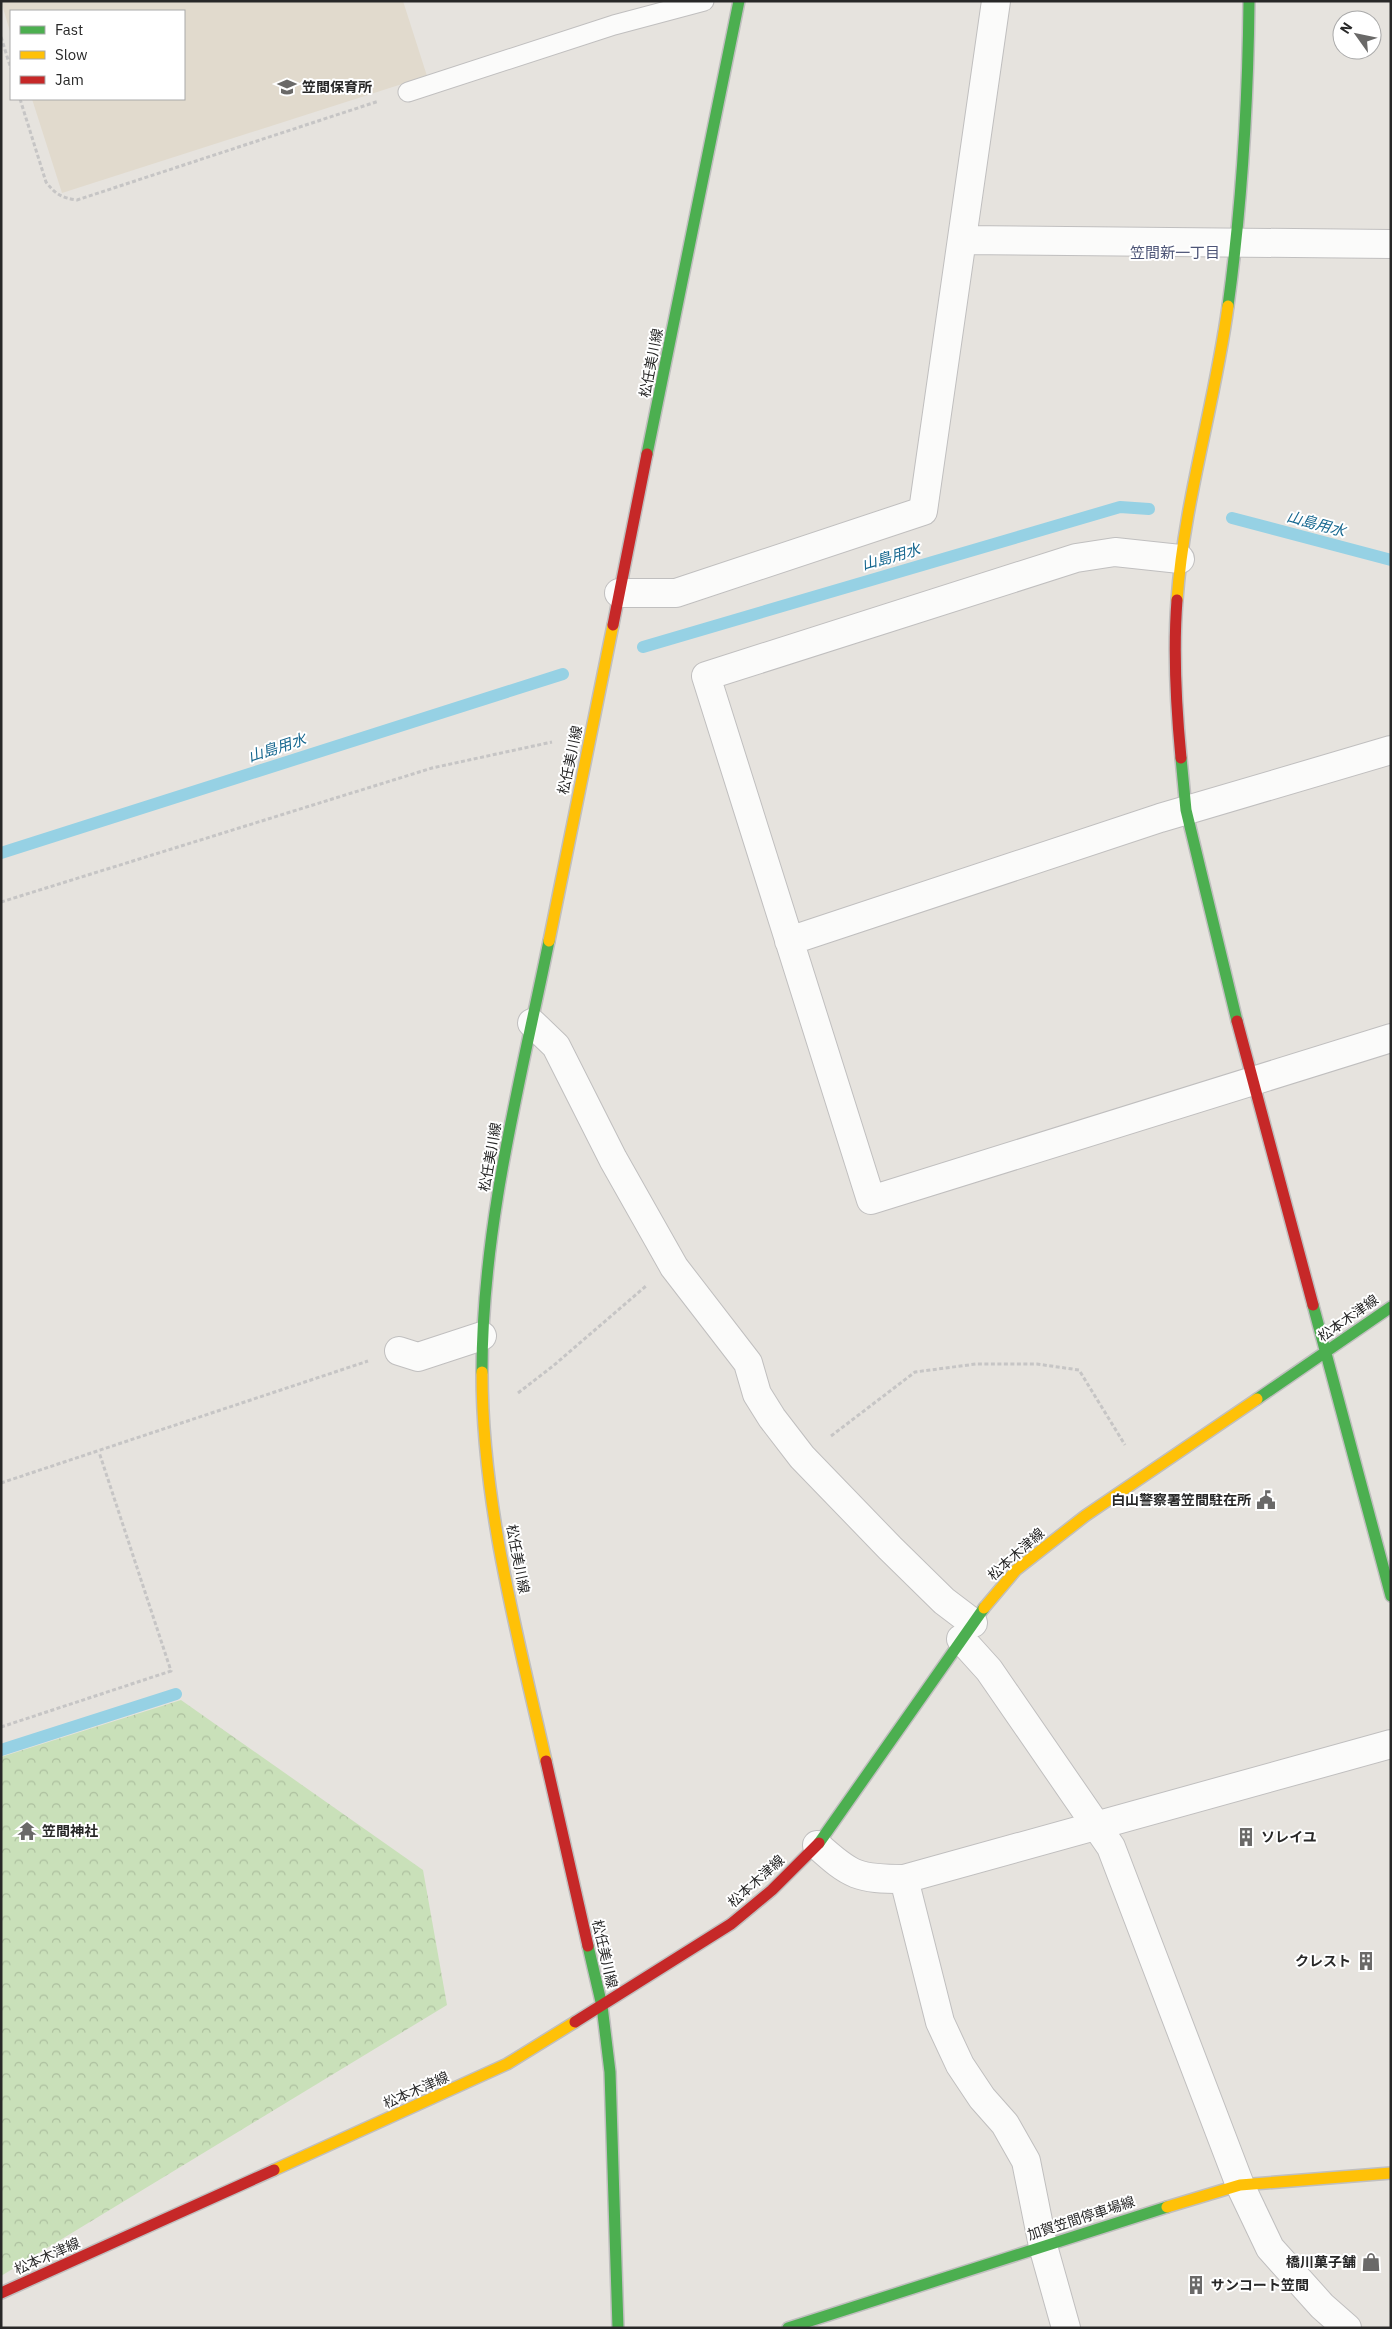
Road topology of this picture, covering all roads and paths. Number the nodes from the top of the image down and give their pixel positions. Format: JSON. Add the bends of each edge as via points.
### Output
{"nodes":[{"id":1,"x":704,"y":1,"type":"edge"},
{"id":2,"x":739,"y":1,"type":"edge"},
{"id":3,"x":996,"y":1,"type":"edge"},
{"id":4,"x":1249,"y":1,"type":"edge"},
{"id":5,"x":1,"y":37,"type":"edge"},
{"id":6,"x":10,"y":67,"type":"edge"},
{"id":7,"x":408,"y":92,"type":"joint"},
{"id":8,"x":20,"y":100,"type":"edge"},
{"id":9,"x":962,"y":240,"type":"junction"},
{"id":10,"x":1237,"y":242,"type":"junction"},
{"id":11,"x":1391,"y":244,"type":"edge"},
{"id":12,"x":1180,"y":559,"type":"junction"},
{"id":13,"x":619,"y":593,"type":"junction"},
{"id":14,"x":554,"y":741,"type":"dead end"},
{"id":15,"x":1391,"y":750,"type":"edge"},
{"id":16,"x":1186,"y":810,"type":"junction"},
{"id":17,"x":1,"y":902,"type":"edge"},
{"id":18,"x":789,"y":941,"type":"junction"},
{"id":19,"x":532,"y":1023,"type":"junction"},
{"id":20,"x":1391,"y":1038,"type":"edge"},
{"id":21,"x":1252,"y":1081,"type":"junction"},
{"id":22,"x":685,"y":1281,"type":"junction"},
{"id":23,"x":1391,"y":1306,"type":"edge"},
{"id":24,"x":482,"y":1336,"type":"junction"},
{"id":25,"x":399,"y":1351,"type":"joint"},
{"id":26,"x":1324,"y":1353,"type":"junction"},
{"id":27,"x":482,"y":1421,"type":"junction"},
{"id":28,"x":99,"y":1452,"type":"junction"},
{"id":29,"x":802,"y":1457,"type":"junction"},
{"id":30,"x":1144,"y":1476,"type":"junction"},
{"id":31,"x":1,"y":1483,"type":"edge"},
{"id":32,"x":1391,"y":1596,"type":"edge"},
{"id":33,"x":967,"y":1631,"type":"junction"},
{"id":34,"x":1,"y":1726,"type":"edge"},
{"id":35,"x":1391,"y":1744,"type":"edge"},
{"id":36,"x":1099,"y":1826,"type":"junction"},
{"id":37,"x":817,"y":1845,"type":"junction"},
{"id":38,"x":904,"y":1879,"type":"junction"},
{"id":39,"x":602,"y":2006,"type":"junction"},
{"id":40,"x":1391,"y":2173,"type":"edge"},
{"id":41,"x":1240,"y":2185,"type":"junction"},
{"id":42,"x":1043,"y":2246,"type":"junction"},
{"id":43,"x":1,"y":2293,"type":"edge"},
{"id":44,"x":618,"y":2328,"type":"edge"},
{"id":45,"x":788,"y":2328,"type":"edge"},
{"id":46,"x":1066,"y":2328,"type":"edge"},
{"id":47,"x":1347,"y":2328,"type":"edge"}],
"edges":[{"from":1,"to":7,"type":"lane","via":[[614,25]]},
{"from":2,"to":13,"type":"main road","name":"松任美川線"},
{"from":3,"to":9,"type":"street"},
{"from":4,"to":10,"type":"main road","via":[[1248,95]]},
{"from":5,"to":6,"type":"path"},
{"from":7,"to":8,"type":"path","via":[[77,200],[64,198],[46,182]]},
{"from":9,"to":10,"type":"street"},
{"from":9,"to":13,"type":"street","via":[[923,511],[676,594]]},
{"from":10,"to":11,"type":"street"},
{"from":10,"to":12,"type":"main road","via":[[1223,346]]},
{"from":12,"to":16,"type":"main road","via":[[1175,625],[1177,717]]},
{"from":12,"to":18,"type":"street","via":[[1115,552],[1076,558],[706,676]]},
{"from":13,"to":19,"type":"main road","name":"松任美川線"},
{"from":14,"to":17,"type":"path","via":[[432,768]]},
{"from":15,"to":16,"type":"street"},
{"from":16,"to":18,"type":"street"},
{"from":16,"to":21,"type":"main road"},
{"from":18,"to":21,"type":"street","via":[[871,1200]]},
{"from":19,"to":22,"type":"street","via":[[556,1046],[614,1159]]},
{"from":19,"to":24,"type":"main road","name":"松任美川線","via":[[500,1183]]},
{"from":20,"to":21,"type":"street"},
{"from":21,"to":26,"type":"main road"},
{"from":22,"to":27,"type":"path","via":[[646,1286],[553,1366]]},
{"from":22,"to":29,"type":"street","via":[[748,1364],[762,1402]]},
{"from":23,"to":26,"type":"main road","name":"松本木津線"},
{"from":24,"to":25,"type":"street","via":[[418,1357]]},
{"from":24,"to":27,"type":"main road","name":"松任美川線"},
{"from":25,"to":28,"type":"path"},
{"from":26,"to":30,"type":"main road","name":"松本木津線"},
{"from":26,"to":32,"type":"main road"},
{"from":27,"to":39,"type":"main road","name":"松任美川線","via":[[490,1496],[522,1657]]},
{"from":28,"to":31,"type":"path"},
{"from":28,"to":34,"type":"path","via":[[170,1671]]},
{"from":29,"to":30,"type":"path","via":[[915,1372],[976,1364],[1037,1364],[1079,1370]]},
{"from":29,"to":33,"type":"street","via":[[938,1594]]},
{"from":30,"to":33,"type":"main road","name":"松本木津線","via":[[1085,1516],[1016,1570]]},
{"from":33,"to":36,"type":"street","via":[[1005,1696]]},
{"from":33,"to":37,"type":"main road","name":"松本木津線"},
{"from":35,"to":36,"type":"street"},
{"from":36,"to":38,"type":"street"},
{"from":36,"to":41,"type":"street","via":[[1111,1847]]},
{"from":37,"to":38,"type":"street","via":[[841,1867],[858,1875],[872,1879]]},
{"from":37,"to":39,"type":"main road","name":"松本木津線","via":[[772,1890],[731,1924]]},
{"from":38,"to":42,"type":"street","via":[[940,2022],[960,2065],[982,2098],[1005,2124],[1026,2161]]},
{"from":39,"to":43,"type":"main road","name":"松本木津線","via":[[487,2074]]},
{"from":39,"to":44,"type":"main road","name":"松任美川線","via":[[610,2072]]},
{"from":40,"to":41,"type":"main road","name":"加賀笠間停車場線"},
{"from":41,"to":42,"type":"main road","name":"加賀笠間停車場線"},
{"from":41,"to":47,"type":"street","via":[[1270,2248],[1322,2306]]},
{"from":42,"to":45,"type":"main road","name":"加賀笠間停車場線"},
{"from":42,"to":46,"type":"street"}]}
